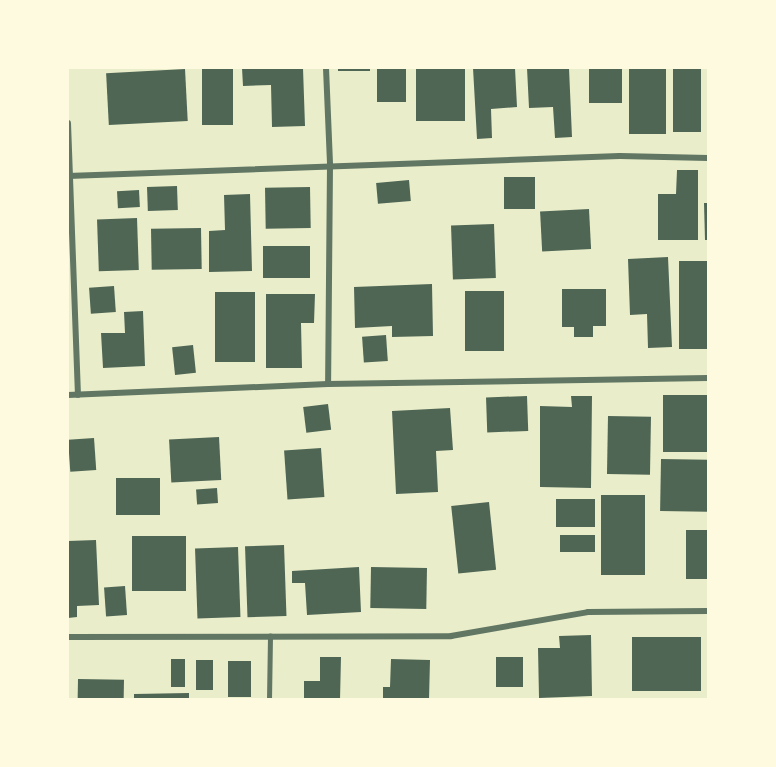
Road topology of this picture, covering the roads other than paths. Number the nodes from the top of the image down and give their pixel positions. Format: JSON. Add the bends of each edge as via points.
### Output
{"nodes":[{"id":1,"x":326,"y":68,"type":"edge"},
{"id":2,"x":68,"y":123,"type":"edge"},
{"id":3,"x":708,"y":158,"type":"edge"},
{"id":4,"x":330,"y":165,"type":"junction"},
{"id":5,"x":68,"y":176,"type":"edge"},
{"id":6,"x":708,"y":378,"type":"edge"},
{"id":7,"x":328,"y":384,"type":"junction"},
{"id":8,"x":68,"y":395,"type":"edge"},
{"id":9,"x":78,"y":395,"type":"junction"},
{"id":10,"x":708,"y":611,"type":"edge"},
{"id":11,"x":270,"y":636,"type":"junction"},
{"id":12,"x":68,"y":637,"type":"edge"},
{"id":13,"x":269,"y":699,"type":"edge"}],
"edges":[{"from":1,"to":4,"type":"street"},
{"from":2,"to":5,"type":"street"},
{"from":3,"to":4,"type":"street","via":[[620,156]]},
{"from":4,"to":5,"type":"street"},
{"from":4,"to":7,"type":"street"},
{"from":5,"to":9,"type":"street"},
{"from":6,"to":7,"type":"street"},
{"from":7,"to":9,"type":"street"},
{"from":8,"to":9,"type":"street"},
{"from":10,"to":11,"type":"street","via":[[588,612],[450,636]]},
{"from":11,"to":12,"type":"street"},
{"from":11,"to":13,"type":"lane"}]}
